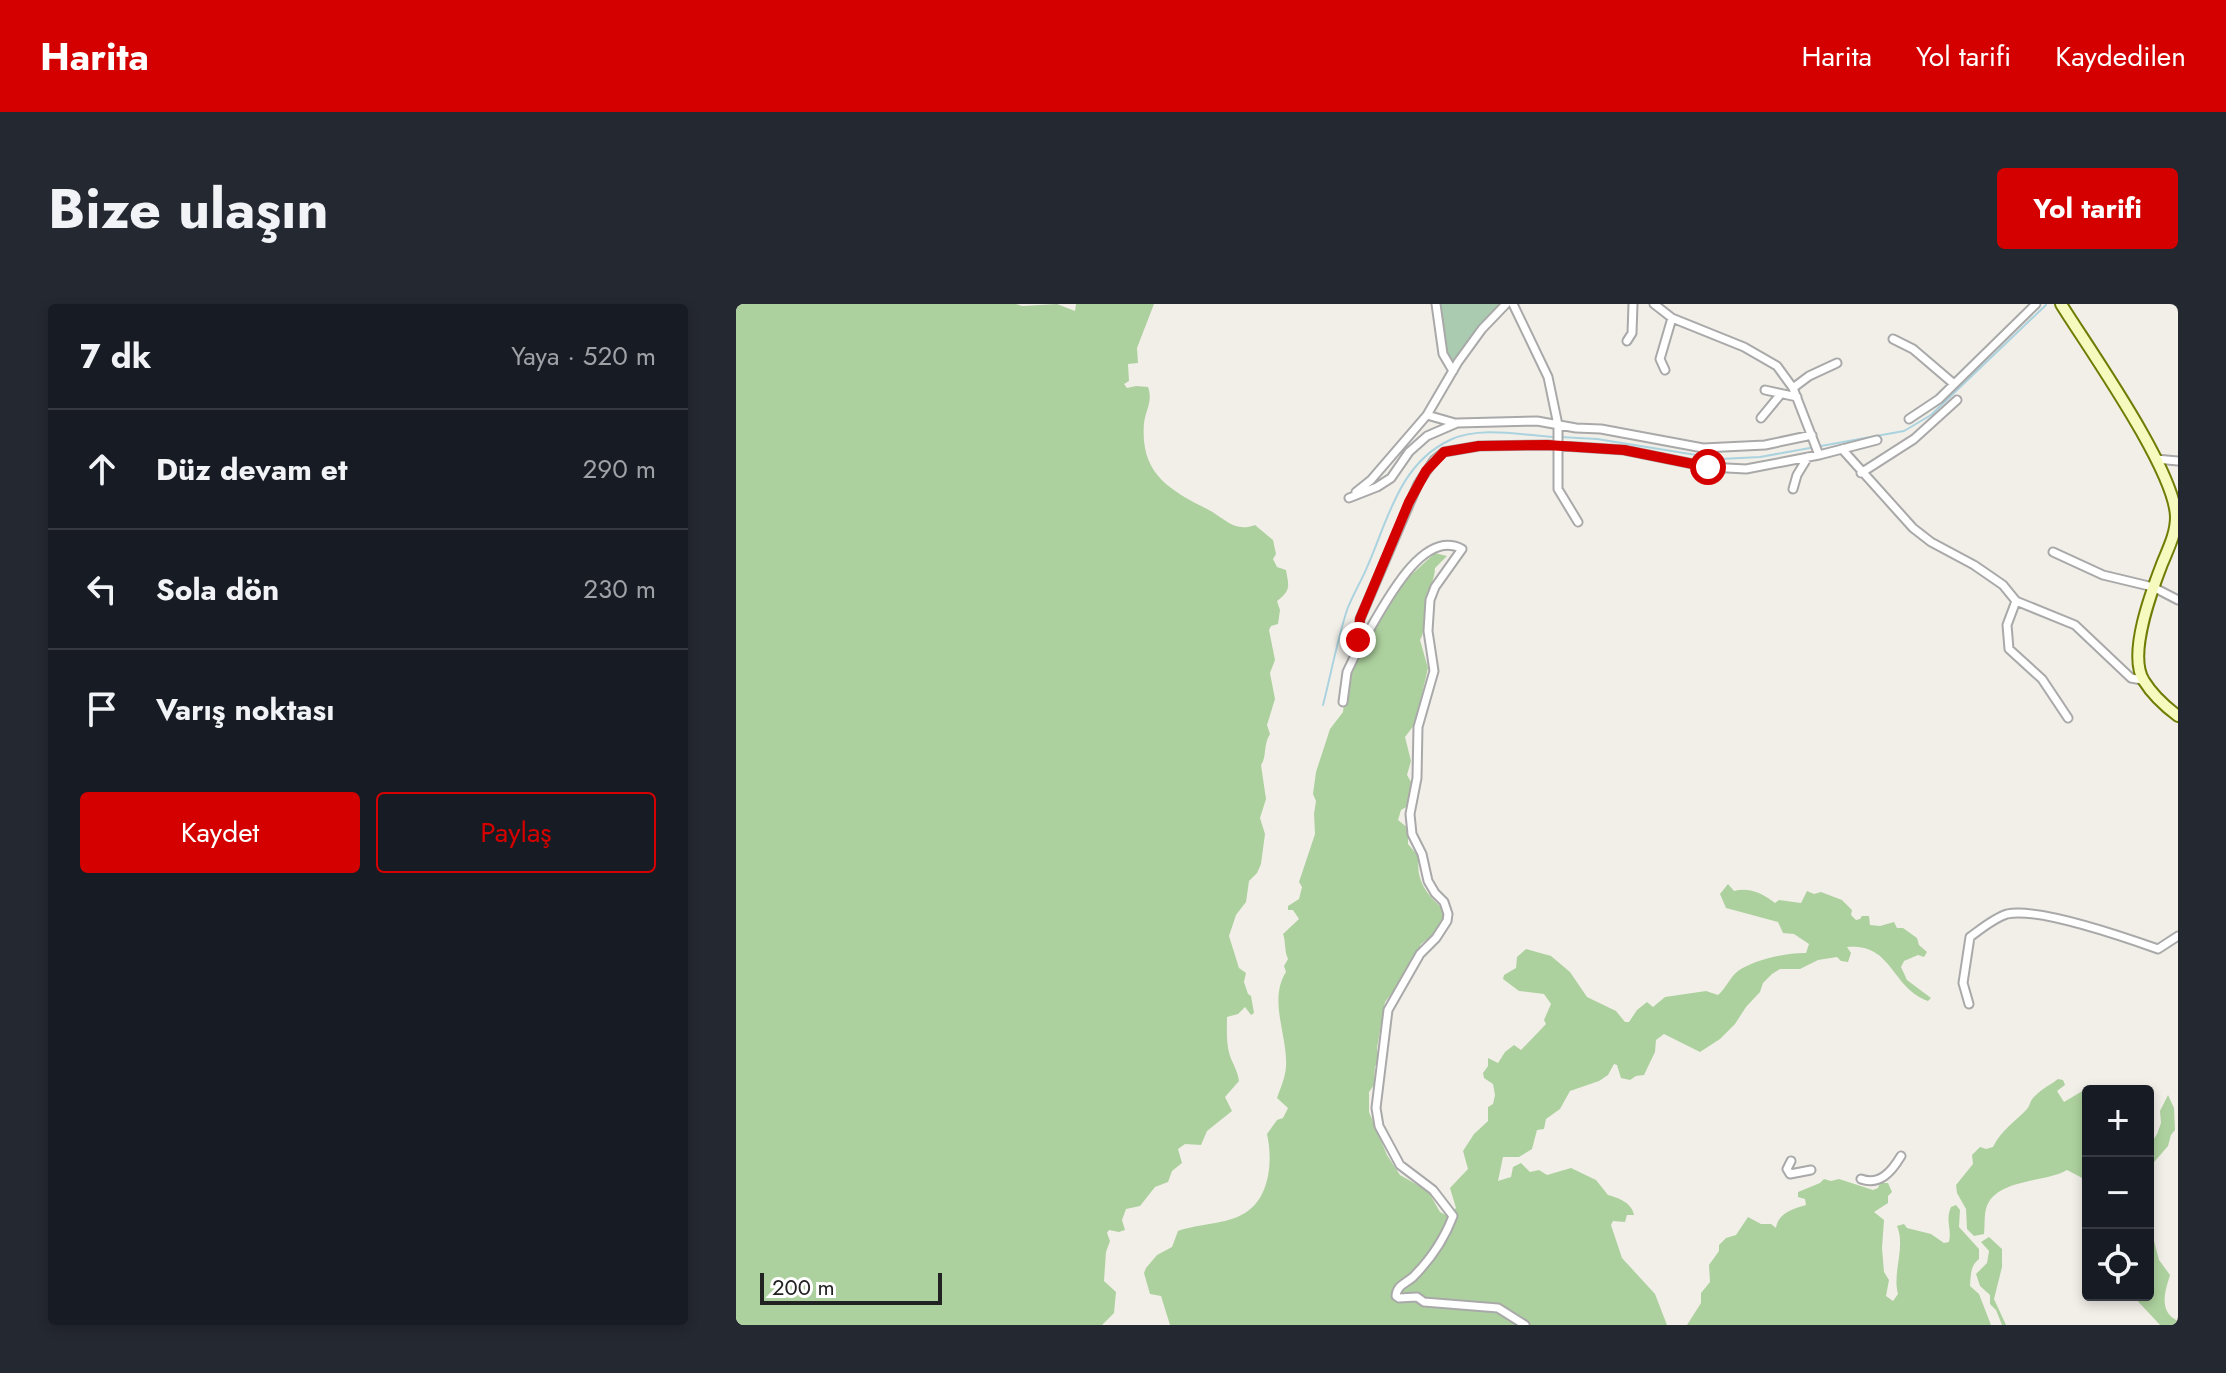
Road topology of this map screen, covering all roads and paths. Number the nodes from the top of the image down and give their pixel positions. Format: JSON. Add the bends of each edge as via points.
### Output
{"nodes":[{"id":1,"x":1436,"y":304,"type":"edge"},
{"id":2,"x":1506,"y":304,"type":"edge"},
{"id":3,"x":1513,"y":304,"type":"edge"},
{"id":4,"x":1633,"y":304,"type":"edge"},
{"id":5,"x":1654,"y":304,"type":"edge"},
{"id":6,"x":2036,"y":304,"type":"edge"},
{"id":7,"x":2061,"y":304,"type":"edge"},
{"id":8,"x":1672,"y":318,"type":"junction"},
{"id":9,"x":1893,"y":339,"type":"dead end"},
{"id":10,"x":1627,"y":341,"type":"dead end"},
{"id":11,"x":1837,"y":363,"type":"dead end"},
{"id":12,"x":1665,"y":370,"type":"dead end"},
{"id":13,"x":1453,"y":371,"type":"junction"},
{"id":14,"x":1954,"y":384,"type":"junction"},
{"id":15,"x":1793,"y":388,"type":"junction"},
{"id":16,"x":1765,"y":390,"type":"dead end"},
{"id":17,"x":1780,"y":395,"type":"junction"},
{"id":18,"x":1797,"y":397,"type":"junction"},
{"id":19,"x":1957,"y":400,"type":"dead end"},
{"id":20,"x":1427,"y":415,"type":"junction"},
{"id":21,"x":1761,"y":418,"type":"dead end"},
{"id":22,"x":1909,"y":419,"type":"dead end"},
{"id":23,"x":1457,"y":423,"type":"junction"},
{"id":24,"x":1558,"y":425,"type":"junction"},
{"id":25,"x":1812,"y":435,"type":"junction"},
{"id":26,"x":1877,"y":440,"type":"dead end"},
{"id":27,"x":1559,"y":447,"type":"junction"},
{"id":28,"x":1842,"y":449,"type":"junction"},
{"id":29,"x":1819,"y":455,"type":"junction"},
{"id":30,"x":1808,"y":457,"type":"junction"},
{"id":31,"x":2156,"y":459,"type":"junction"},
{"id":32,"x":2178,"y":461,"type":"edge"},
{"id":33,"x":1861,"y":473,"type":"junction"},
{"id":34,"x":1793,"y":489,"type":"dead end"},
{"id":35,"x":1578,"y":522,"type":"dead end"},
{"id":36,"x":2053,"y":552,"type":"dead end"},
{"id":37,"x":2153,"y":587,"type":"junction"},
{"id":38,"x":2178,"y":600,"type":"edge"},
{"id":39,"x":2016,"y":601,"type":"junction"},
{"id":40,"x":1358,"y":649,"type":"junction"},
{"id":41,"x":2142,"y":680,"type":"junction"},
{"id":42,"x":1343,"y":702,"type":"dead end"},
{"id":43,"x":2178,"y":716,"type":"edge"},
{"id":44,"x":2068,"y":718,"type":"dead end"},
{"id":45,"x":2178,"y":936,"type":"edge"},
{"id":46,"x":1969,"y":1004,"type":"dead end"},
{"id":47,"x":1901,"y":1156,"type":"dead end"},
{"id":48,"x":1791,"y":1161,"type":"dead end"},
{"id":49,"x":1811,"y":1170,"type":"dead end"},
{"id":50,"x":1861,"y":1179,"type":"dead end"},
{"id":51,"x":1525,"y":1325,"type":"edge"}],
"edges":[{"from":1,"to":13,"type":"street","via":[[1443,354]]},
{"from":2,"to":13,"type":"street"},
{"from":3,"to":24,"type":"street","via":[[1548,377]]},
{"from":4,"to":10,"type":"street"},
{"from":5,"to":8,"type":"street"},
{"from":6,"to":14,"type":"street"},
{"from":7,"to":31,"type":"street"},
{"from":8,"to":12,"type":"street","via":[[1660,359]]},
{"from":8,"to":15,"type":"street","via":[[1777,366]]},
{"from":9,"to":14,"type":"street"},
{"from":11,"to":15,"type":"street"},
{"from":13,"to":20,"type":"street"},
{"from":14,"to":22,"type":"street"},
{"from":15,"to":18,"type":"street"},
{"from":16,"to":17,"type":"street"},
{"from":17,"to":18,"type":"street"},
{"from":17,"to":21,"type":"street"},
{"from":18,"to":25,"type":"street"},
{"from":19,"to":33,"type":"street","via":[[1914,439]]},
{"from":20,"to":23,"type":"street"},
{"from":20,"to":23,"type":"street","via":[[1349,498],[1391,478],[1427,436]]},
{"from":23,"to":24,"type":"street"},
{"from":24,"to":25,"type":"street","via":[[1703,448],[1765,445]]},
{"from":24,"to":27,"type":"street"},
{"from":25,"to":29,"type":"street"},
{"from":26,"to":28,"type":"street"},
{"from":27,"to":30,"type":"street","via":[[1624,450],[1746,469]]},
{"from":27,"to":35,"type":"street","via":[[1558,489]]},
{"from":27,"to":40,"type":"street","via":[[1464,448],[1434,460],[1409,502],[1368,599]]},
{"from":28,"to":29,"type":"street"},
{"from":28,"to":33,"type":"street"},
{"from":29,"to":30,"type":"street"},
{"from":30,"to":34,"type":"street"},
{"from":31,"to":32,"type":"street"},
{"from":31,"to":37,"type":"street","via":[[2176,520]]},
{"from":33,"to":39,"type":"street","via":[[1913,528],[2003,585]]},
{"from":36,"to":37,"type":"street","via":[[2103,575]]},
{"from":37,"to":38,"type":"street"},
{"from":37,"to":41,"type":"street","via":[[2139,642]]},
{"from":39,"to":41,"type":"street","via":[[2075,625],[2131,678]]},
{"from":39,"to":44,"type":"street","via":[[2007,625],[2009,649],[2042,679]]},
{"from":40,"to":42,"type":"street","via":[[1347,672]]},
{"from":40,"to":51,"type":"street","via":[[1389,594],[1416,562],[1447,546],[1462,549],[1430,600],[1434,671],[1418,727],[1410,814],[1428,881],[1448,914],[1388,1010],[1376,1116],[1400,1165],[1433,1190],[1453,1216],[1437,1249],[1396,1296],[1498,1308]]},
{"from":41,"to":43,"type":"street"},
{"from":45,"to":46,"type":"street","via":[[2158,949],[2085,926],[2022,913],[2006,915],[1968,940],[1963,983]]},
{"from":47,"to":50,"type":"street","via":[[1881,1179]]},
{"from":48,"to":49,"type":"street","via":[[1790,1174]]}]}
